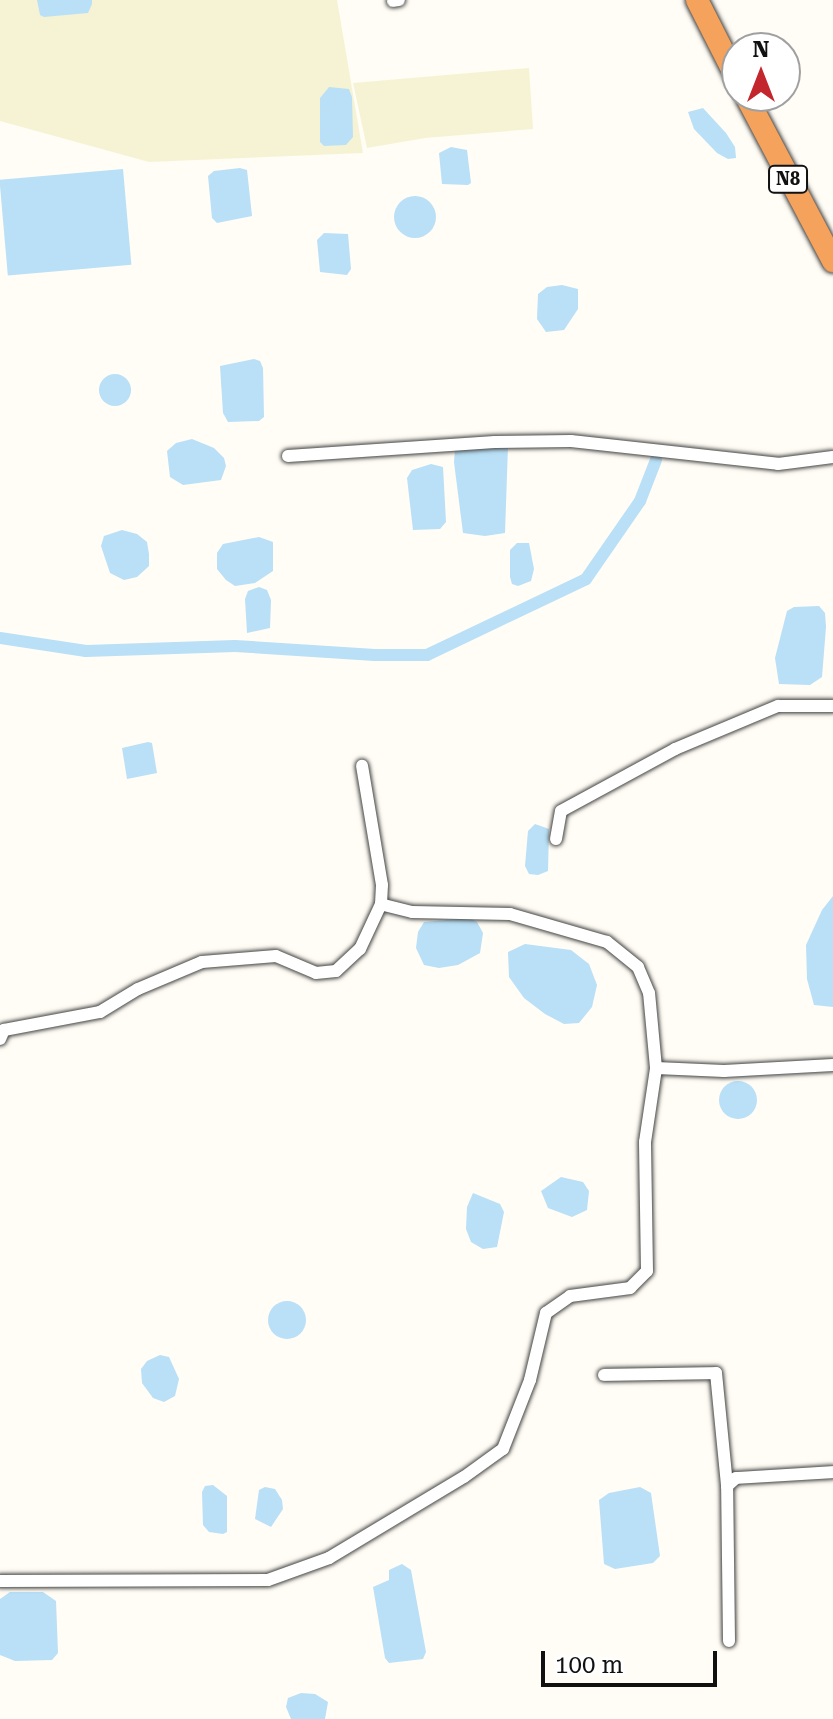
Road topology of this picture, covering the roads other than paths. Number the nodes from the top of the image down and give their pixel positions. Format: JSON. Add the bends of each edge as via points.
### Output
{"nodes":[{"id":1,"x":399,"y":0,"type":"edge"},
{"id":2,"x":697,"y":0,"type":"edge"},
{"id":3,"x":393,"y":1,"type":"edge"},
{"id":4,"x":721,"y":47,"type":"edge"},
{"id":5,"x":754,"y":112,"type":"edge"},
{"id":6,"x":833,"y":261,"type":"edge"},
{"id":7,"x":288,"y":456,"type":"dead end"},
{"id":8,"x":833,"y":457,"type":"edge"},
{"id":9,"x":833,"y":706,"type":"edge"},
{"id":10,"x":362,"y":766,"type":"dead end"},
{"id":11,"x":556,"y":839,"type":"dead end"},
{"id":12,"x":381,"y":904,"type":"junction"},
{"id":13,"x":0,"y":1039,"type":"edge"},
{"id":14,"x":833,"y":1065,"type":"edge"},
{"id":15,"x":656,"y":1068,"type":"junction"},
{"id":16,"x":604,"y":1375,"type":"dead end"},
{"id":17,"x":833,"y":1472,"type":"edge"},
{"id":18,"x":727,"y":1486,"type":"junction"},
{"id":19,"x":0,"y":1581,"type":"edge"},
{"id":20,"x":729,"y":1641,"type":"dead end"}],
"edges":[{"from":1,"to":3,"type":"street"},
{"from":2,"to":4,"type":"highway"},
{"from":5,"to":6,"type":"highway","number":"N8"},
{"from":7,"to":8,"type":"street","via":[[571,441],[778,464]]},
{"from":9,"to":11,"type":"street","via":[[778,706],[675,749],[561,811]]},
{"from":10,"to":12,"type":"street"},
{"from":12,"to":13,"type":"street","via":[[360,949],[336,971],[316,973],[276,956],[202,962],[100,1012],[4,1030]]},
{"from":12,"to":15,"type":"street","via":[[412,912],[510,914],[607,942],[638,967],[649,993]]},
{"from":14,"to":15,"type":"street","via":[[724,1071]]},
{"from":15,"to":19,"type":"street","via":[[645,1142],[647,1271],[630,1288],[570,1296],[546,1313],[530,1380],[503,1449],[329,1558],[268,1580]]},
{"from":16,"to":18,"type":"street","via":[[716,1373]]},
{"from":17,"to":18,"type":"street","via":[[736,1478]]},
{"from":18,"to":20,"type":"street"}]}
